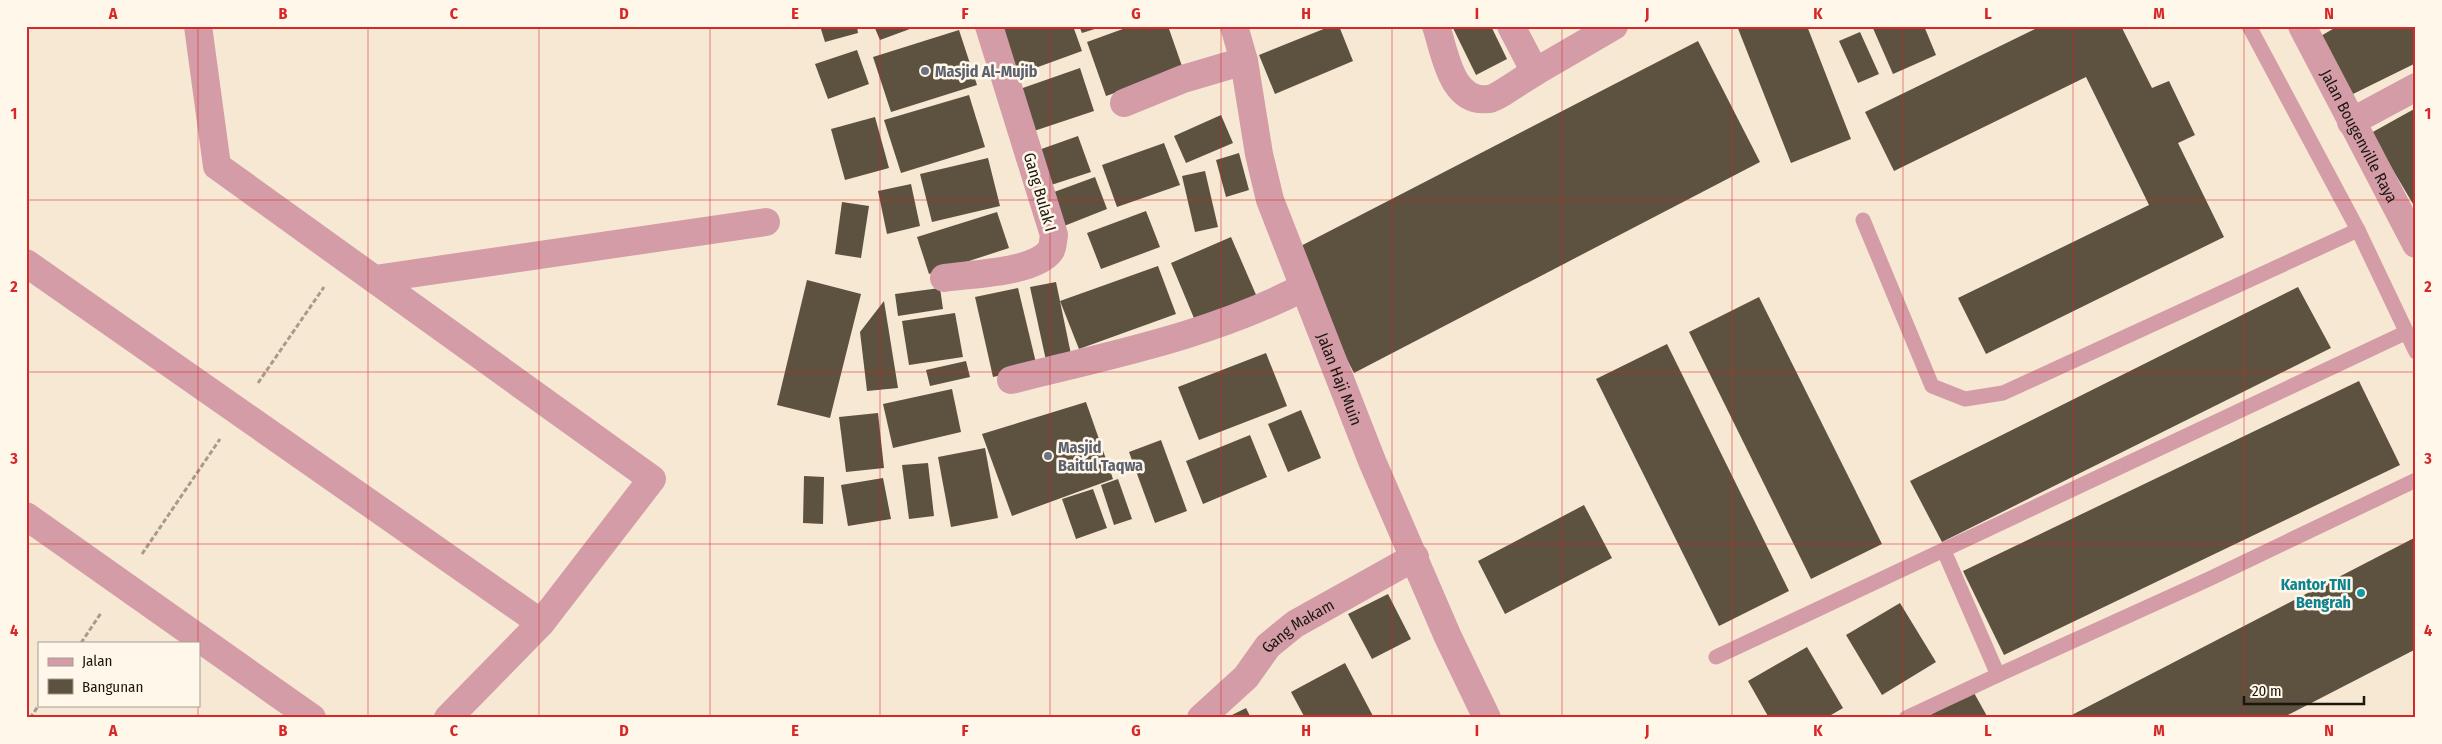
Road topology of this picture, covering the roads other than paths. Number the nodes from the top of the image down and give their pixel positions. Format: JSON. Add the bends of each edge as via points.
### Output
{"nodes":[{"id":1,"x":198,"y":26,"type":"edge"},
{"id":2,"x":989,"y":26,"type":"edge"},
{"id":3,"x":1234,"y":26,"type":"edge"},
{"id":4,"x":1436,"y":26,"type":"edge"},
{"id":5,"x":1510,"y":26,"type":"edge"},
{"id":6,"x":1614,"y":26,"type":"edge"},
{"id":7,"x":2249,"y":26,"type":"edge"},
{"id":8,"x":2302,"y":26,"type":"edge"},
{"id":9,"x":1244,"y":61,"type":"junction"},
{"id":10,"x":1535,"y":72,"type":"junction"},
{"id":11,"x":2416,"y":87,"type":"edge"},
{"id":12,"x":1124,"y":103,"type":"dead end"},
{"id":13,"x":2351,"y":122,"type":"junction"},
{"id":14,"x":1863,"y":220,"type":"dead end"},
{"id":15,"x":766,"y":222,"type":"dead end"},
{"id":16,"x":2358,"y":230,"type":"junction"},
{"id":17,"x":2416,"y":244,"type":"edge"},
{"id":18,"x":26,"y":263,"type":"edge"},
{"id":19,"x":944,"y":278,"type":"dead end"},
{"id":20,"x":375,"y":279,"type":"junction"},
{"id":21,"x":1304,"y":287,"type":"junction"},
{"id":22,"x":2407,"y":332,"type":"junction"},
{"id":23,"x":2416,"y":352,"type":"edge"},
{"id":24,"x":1011,"y":380,"type":"dead end"},
{"id":25,"x":2416,"y":480,"type":"edge"},
{"id":26,"x":26,"y":516,"type":"edge"},
{"id":27,"x":1944,"y":551,"type":"junction"},
{"id":28,"x":1415,"y":557,"type":"junction"},
{"id":29,"x":541,"y":623,"type":"junction"},
{"id":30,"x":1716,"y":657,"type":"dead end"},
{"id":31,"x":1998,"y":674,"type":"junction"},
{"id":32,"x":312,"y":718,"type":"edge"},
{"id":33,"x":448,"y":718,"type":"edge"},
{"id":34,"x":1201,"y":718,"type":"edge"},
{"id":35,"x":1487,"y":718,"type":"edge"},
{"id":36,"x":1906,"y":718,"type":"edge"}],
"edges":[{"from":1,"to":20,"type":"street","via":[[217,166]]},
{"from":2,"to":19,"type":"street","name":"Gang Bulak I","via":[[1054,235],[1052,250],[1041,260],[1023,267]]},
{"from":3,"to":9,"type":"street","name":"Jalan Haji Muin"},
{"from":4,"to":10,"type":"street","via":[[1455,85],[1469,97],[1490,99]]},
{"from":5,"to":10,"type":"street"},
{"from":6,"to":10,"type":"street"},
{"from":7,"to":16,"type":"lane"},
{"from":8,"to":13,"type":"street","name":"Jalan Bougenville Raya"},
{"from":9,"to":12,"type":"street","via":[[1183,79]]},
{"from":9,"to":21,"type":"street","name":"Jalan Haji Muin","via":[[1270,200]]},
{"from":11,"to":13,"type":"street"},
{"from":13,"to":17,"type":"street","name":"Jalan Bougenville Raya"},
{"from":14,"to":16,"type":"lane","via":[[1932,386],[1965,399],[2003,393]]},
{"from":15,"to":20,"type":"street"},
{"from":16,"to":22,"type":"lane"},
{"from":18,"to":29,"type":"street"},
{"from":20,"to":29,"type":"street","via":[[652,479]]},
{"from":21,"to":24,"type":"street","via":[[1278,301],[1177,338]]},
{"from":21,"to":28,"type":"street","name":"Jalan Haji Muin","via":[[1372,461]]},
{"from":22,"to":23,"type":"lane"},
{"from":22,"to":27,"type":"lane"},
{"from":25,"to":31,"type":"lane","via":[[2209,579]]},
{"from":26,"to":32,"type":"street"},
{"from":27,"to":30,"type":"lane"},
{"from":27,"to":31,"type":"lane"},
{"from":28,"to":34,"type":"street","name":"Gang Makam","via":[[1295,624],[1268,646],[1246,677]]},
{"from":28,"to":35,"type":"street","name":"Jalan Haji Muin","via":[[1448,637]]},
{"from":29,"to":33,"type":"street"},
{"from":31,"to":36,"type":"lane"}]}
